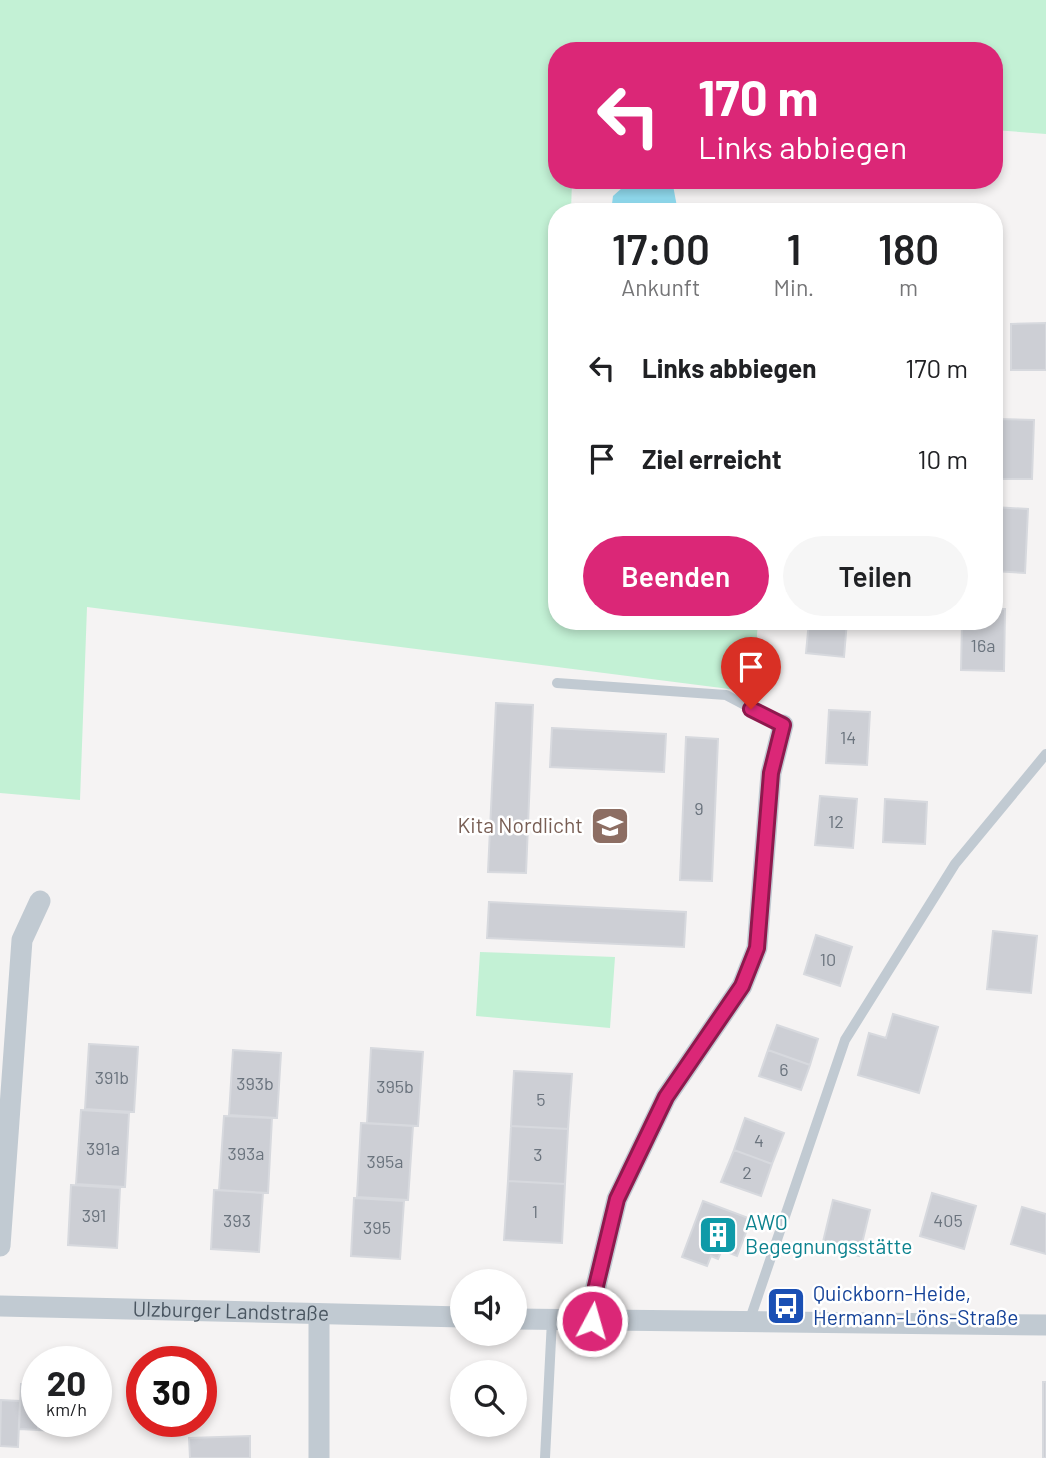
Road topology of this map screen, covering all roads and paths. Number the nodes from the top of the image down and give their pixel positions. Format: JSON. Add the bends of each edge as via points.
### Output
{"nodes":[{"id":1,"x":557,"y":683,"type":"dead end"},
{"id":2,"x":783,"y":725,"type":"joint"},
{"id":3,"x":1046,"y":754,"type":"edge"},
{"id":4,"x":40,"y":901,"type":"dead end"},
{"id":5,"x":0,"y":1246,"type":"edge"},
{"id":6,"x":0,"y":1306,"type":"edge"},
{"id":7,"x":319,"y":1314,"type":"junction"},
{"id":8,"x":450,"y":1317,"type":"edge"},
{"id":9,"x":527,"y":1319,"type":"edge"},
{"id":10,"x":552,"y":1320,"type":"junction"},
{"id":11,"x":592,"y":1321,"type":"junction"},
{"id":12,"x":749,"y":1323,"type":"junction"},
{"id":13,"x":1046,"y":1325,"type":"edge"},
{"id":14,"x":319,"y":1458,"type":"edge"},
{"id":15,"x":545,"y":1458,"type":"edge"}],
"edges":[{"from":1,"to":2,"type":"lane","via":[[726,695]]},
{"from":2,"to":11,"type":"street","via":[[771,773],[757,948],[742,986],[666,1097],[617,1199]]},
{"from":3,"to":12,"type":"lane","via":[[955,864],[845,1040]]},
{"from":4,"to":5,"type":"street","via":[[22,940]]},
{"from":6,"to":7,"type":"street","name":"Ulzburger Landstraße"},
{"from":7,"to":8,"type":"street","name":"Ulzburger Landstraße"},
{"from":7,"to":14,"type":"street"},
{"from":9,"to":10,"type":"street"},
{"from":10,"to":11,"type":"street"},
{"from":10,"to":15,"type":"lane"},
{"from":11,"to":12,"type":"street"},
{"from":12,"to":13,"type":"street"}]}
